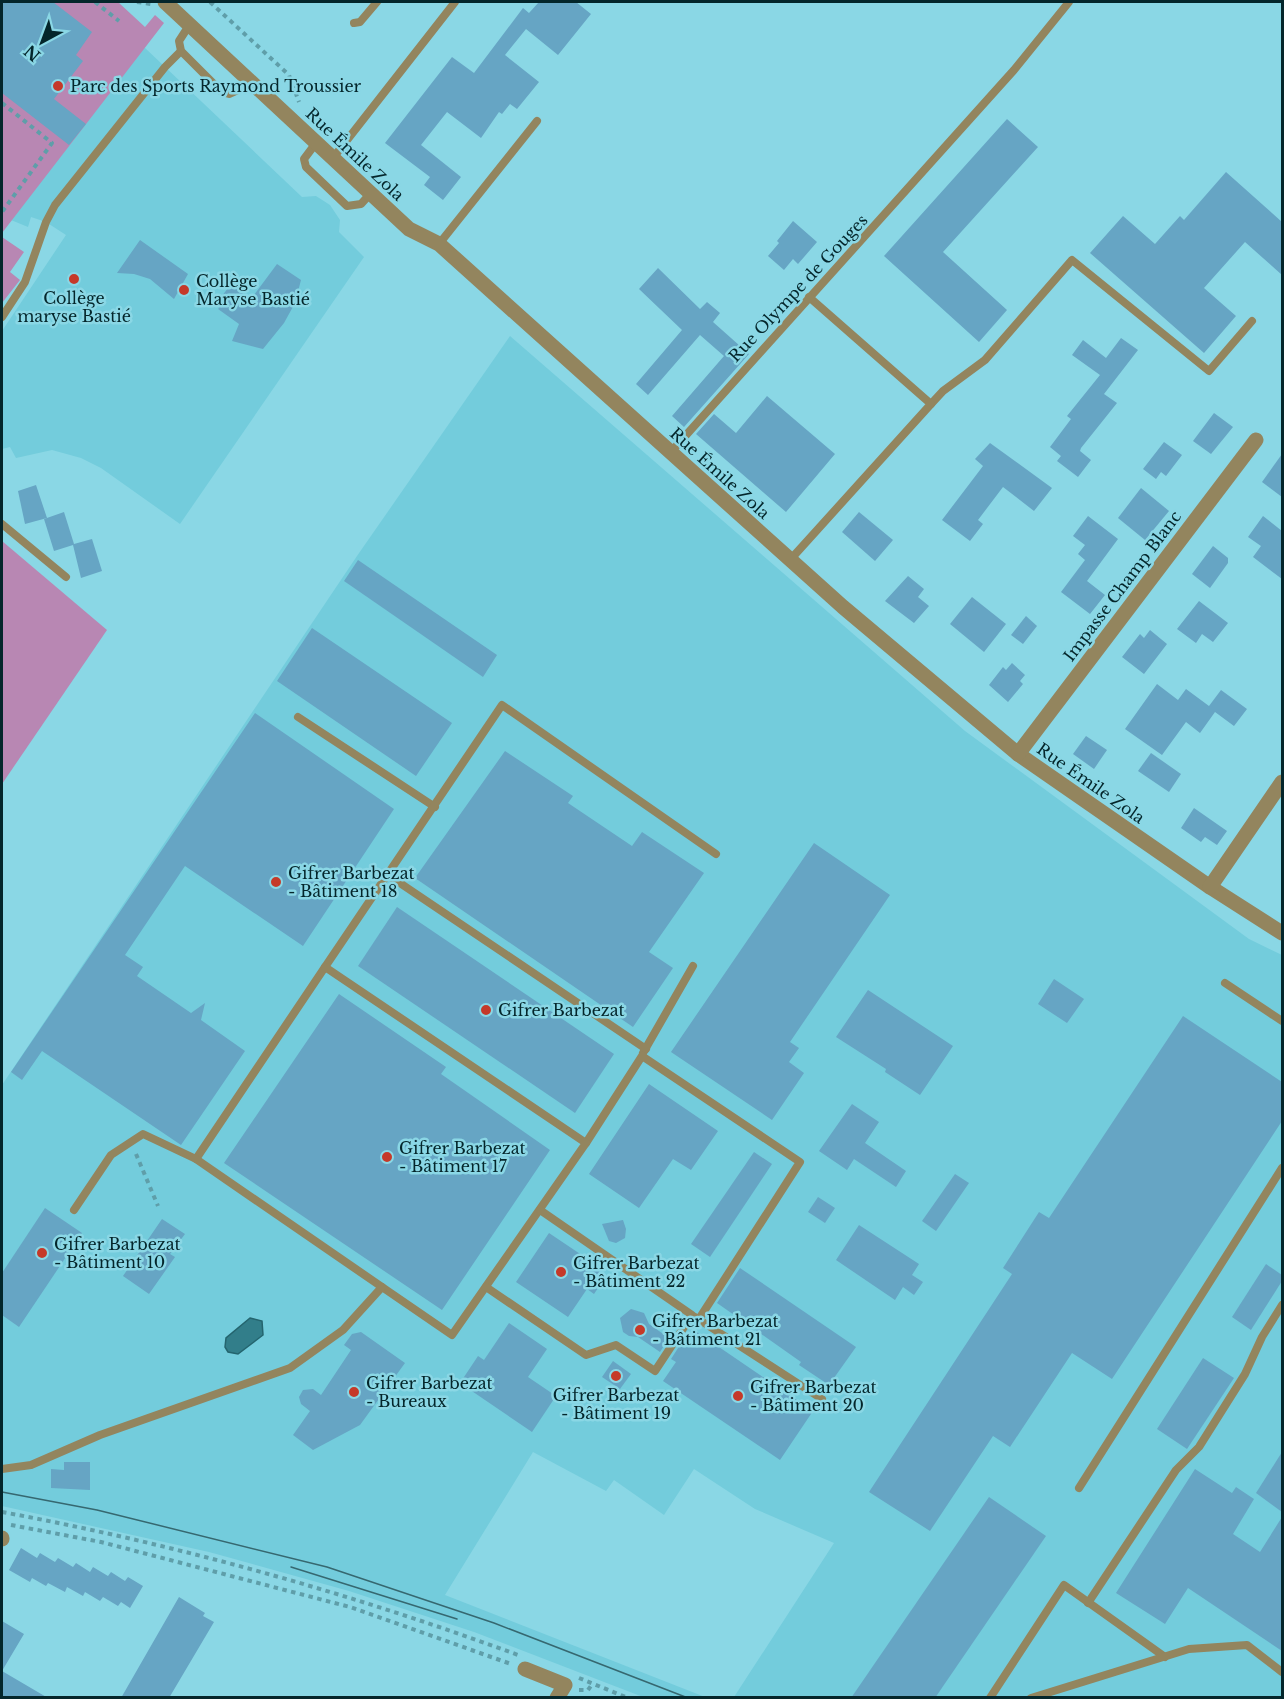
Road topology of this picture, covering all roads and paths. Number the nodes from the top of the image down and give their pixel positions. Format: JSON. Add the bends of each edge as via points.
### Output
{"nodes":[{"id":1,"x":95,"y":2,"type":"edge"},
{"id":2,"x":165,"y":2,"type":"edge"},
{"id":3,"x":377,"y":2,"type":"edge"},
{"id":4,"x":455,"y":2,"type":"edge"},
{"id":5,"x":1069,"y":2,"type":"edge"},
{"id":6,"x":118,"y":21,"type":"dead end"},
{"id":7,"x":354,"y":23,"type":"dead end"},
{"id":8,"x":190,"y":24,"type":"junction"},
{"id":9,"x":181,"y":51,"type":"junction"},
{"id":10,"x":249,"y":79,"type":"junction"},
{"id":11,"x":2,"y":102,"type":"edge"},
{"id":12,"x":537,"y":122,"type":"dead end"},
{"id":13,"x":316,"y":143,"type":"junction"},
{"id":14,"x":333,"y":158,"type":"junction"},
{"id":15,"x":371,"y":193,"type":"junction"},
{"id":16,"x":2,"y":212,"type":"edge"},
{"id":17,"x":440,"y":244,"type":"junction"},
{"id":18,"x":809,"y":297,"type":"junction"},
{"id":19,"x":2,"y":317,"type":"edge"},
{"id":20,"x":1252,"y":321,"type":"dead end"},
{"id":21,"x":931,"y":404,"type":"junction"},
{"id":22,"x":1256,"y":440,"type":"dead end"},
{"id":23,"x":670,"y":453,"type":"junction"},
{"id":24,"x":2,"y":524,"type":"edge"},
{"id":25,"x":790,"y":560,"type":"junction"},
{"id":26,"x":66,"y":577,"type":"dead end"},
{"id":27,"x":298,"y":717,"type":"dead end"},
{"id":28,"x":1018,"y":754,"type":"junction"},
{"id":29,"x":1282,"y":782,"type":"edge"},
{"id":30,"x":435,"y":807,"type":"junction"},
{"id":31,"x":716,"y":854,"type":"dead end"},
{"id":32,"x":388,"y":875,"type":"junction"},
{"id":33,"x":1210,"y":887,"type":"junction"},
{"id":34,"x":1282,"y":933,"type":"edge"},
{"id":35,"x":693,"y":966,"type":"dead end"},
{"id":36,"x":325,"y":967,"type":"junction"},
{"id":37,"x":1225,"y":982,"type":"dead end"},
{"id":38,"x":1282,"y":1021,"type":"edge"},
{"id":39,"x":644,"y":1053,"type":"junction"},
{"id":40,"x":131,"y":1142,"type":"junction"},
{"id":41,"x":586,"y":1143,"type":"junction"},
{"id":42,"x":196,"y":1159,"type":"junction"},
{"id":43,"x":1282,"y":1168,"type":"edge"},
{"id":44,"x":158,"y":1206,"type":"dead end"},
{"id":45,"x":540,"y":1209,"type":"junction"},
{"id":46,"x":74,"y":1210,"type":"dead end"},
{"id":47,"x":382,"y":1287,"type":"junction"},
{"id":48,"x":486,"y":1287,"type":"junction"},
{"id":49,"x":1282,"y":1305,"type":"edge"},
{"id":50,"x":695,"y":1317,"type":"junction"},
{"id":51,"x":822,"y":1399,"type":"dead end"},
{"id":52,"x":2,"y":1469,"type":"edge"},
{"id":53,"x":1079,"y":1488,"type":"dead end"},
{"id":54,"x":2,"y":1512,"type":"edge"},
{"id":55,"x":14,"y":1515,"type":"junction"},
{"id":56,"x":2,"y":1524,"type":"edge"},
{"id":57,"x":17,"y":1525,"type":"junction"},
{"id":58,"x":1088,"y":1603,"type":"junction"},
{"id":59,"x":1165,"y":1657,"type":"junction"},
{"id":60,"x":522,"y":1662,"type":"junction"},
{"id":61,"x":1282,"y":1672,"type":"edge"},
{"id":62,"x":557,"y":1698,"type":"edge"},
{"id":63,"x":990,"y":1698,"type":"edge"},
{"id":64,"x":1031,"y":1698,"type":"edge"}],
"edges":[{"from":1,"to":6,"type":"path"},
{"from":2,"to":8,"type":"street","name":"Rue Émile Zola"},
{"from":3,"to":7,"type":"lane","via":[[360,22]]},
{"from":4,"to":14,"type":"lane"},
{"from":5,"to":18,"type":"lane","name":"Rue Olympe de Gouges","via":[[1014,70]]},
{"from":8,"to":9,"type":"lane","via":[[179,41]]},
{"from":8,"to":10,"type":"street","name":"Rue Émile Zola"},
{"from":9,"to":10,"type":"lane","via":[[222,92],[229,94],[240,89]]},
{"from":9,"to":19,"type":"lane","via":[[55,205],[25,282]]},
{"from":10,"to":13,"type":"street","name":"Rue Émile Zola"},
{"from":11,"to":16,"type":"path","via":[[52,143]]},
{"from":12,"to":17,"type":"lane"},
{"from":13,"to":14,"type":"street","name":"Rue Émile Zola"},
{"from":13,"to":15,"type":"lane","via":[[304,159],[306,167],[347,206],[361,204]]},
{"from":14,"to":15,"type":"street","name":"Rue Émile Zola"},
{"from":15,"to":17,"type":"street","name":"Rue Émile Zola","via":[[409,229]]},
{"from":17,"to":23,"type":"street","name":"Rue Émile Zola"},
{"from":18,"to":21,"type":"lane"},
{"from":18,"to":23,"type":"lane","name":"Rue Olympe de Gouges"},
{"from":20,"to":21,"type":"lane","via":[[1209,371],[1072,260],[985,360]]},
{"from":21,"to":25,"type":"lane"},
{"from":22,"to":28,"type":"street","name":"Impasse Champ Blanc"},
{"from":23,"to":25,"type":"street","name":"Rue Émile Zola"},
{"from":24,"to":26,"type":"lane"},
{"from":25,"to":28,"type":"street","name":"Rue Émile Zola"},
{"from":27,"to":30,"type":"lane"},
{"from":28,"to":33,"type":"street","name":"Rue Émile Zola"},
{"from":29,"to":33,"type":"street"},
{"from":30,"to":31,"type":"lane","via":[[502,705]]},
{"from":30,"to":32,"type":"lane"},
{"from":32,"to":36,"type":"lane"},
{"from":32,"to":39,"type":"lane"},
{"from":33,"to":34,"type":"street","name":"Rue Émile Zola"},
{"from":35,"to":39,"type":"lane"},
{"from":36,"to":41,"type":"lane"},
{"from":36,"to":42,"type":"lane"},
{"from":37,"to":38,"type":"lane"},
{"from":39,"to":41,"type":"lane"},
{"from":39,"to":50,"type":"lane","via":[[800,1162]]},
{"from":40,"to":42,"type":"lane","via":[[143,1134]]},
{"from":40,"to":44,"type":"path"},
{"from":40,"to":46,"type":"lane","via":[[111,1155]]},
{"from":41,"to":45,"type":"lane"},
{"from":42,"to":47,"type":"lane"},
{"from":43,"to":53,"type":"lane"},
{"from":45,"to":48,"type":"lane"},
{"from":45,"to":50,"type":"lane"},
{"from":47,"to":48,"type":"lane","via":[[452,1335]]},
{"from":47,"to":52,"type":"lane","via":[[343,1330],[290,1368],[100,1435],[31,1465]]},
{"from":48,"to":50,"type":"lane","via":[[586,1355],[616,1345],[656,1371]]},
{"from":49,"to":58,"type":"lane","via":[[1199,1447],[1176,1470]]},
{"from":50,"to":51,"type":"lane"},
{"from":54,"to":55,"type":"path"},
{"from":55,"to":57,"type":"path"},
{"from":55,"to":60,"type":"path","via":[[325,1591],[450,1630]]},
{"from":56,"to":57,"type":"path"},
{"from":57,"to":60,"type":"path","via":[[101,1542],[350,1607]]},
{"from":58,"to":59,"type":"lane"},
{"from":58,"to":63,"type":"lane","via":[[1064,1585]]},
{"from":59,"to":61,"type":"lane","via":[[1189,1650],[1248,1645]]},
{"from":59,"to":64,"type":"lane"},
{"from":60,"to":62,"type":"street","via":[[565,1685]]}]}
